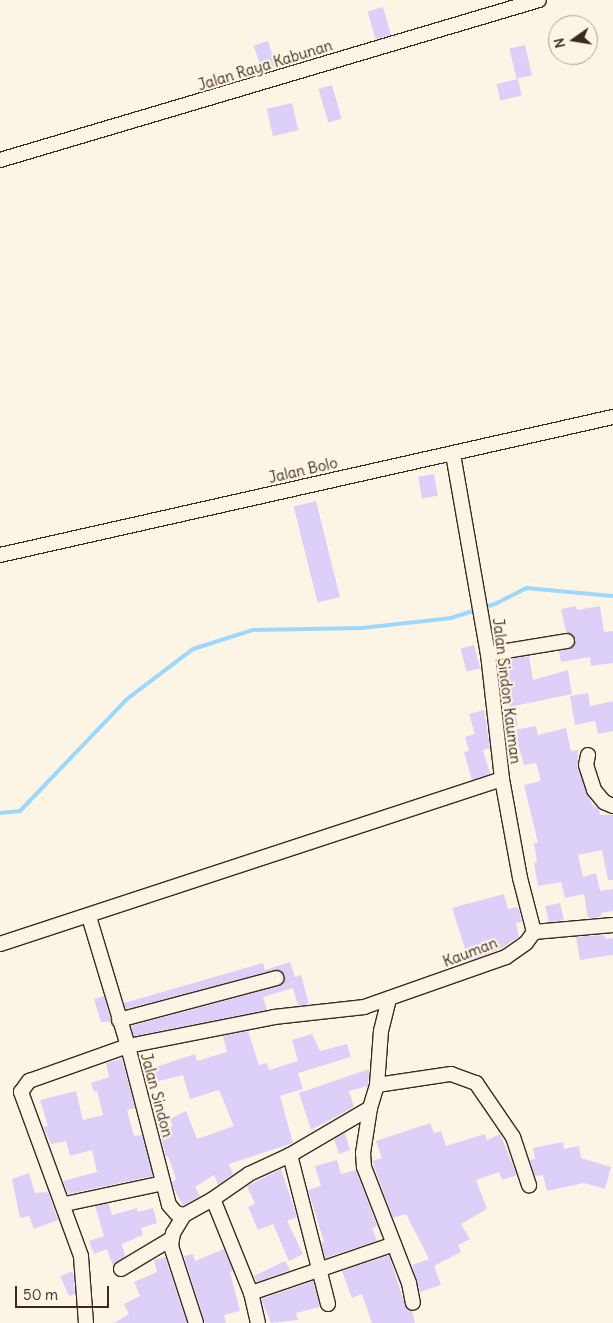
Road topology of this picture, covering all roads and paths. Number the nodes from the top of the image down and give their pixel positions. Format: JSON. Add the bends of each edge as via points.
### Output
{"nodes":[{"id":1,"x":539,"y":0,"type":"edge"},
{"id":2,"x":0,"y":160,"type":"edge"},
{"id":3,"x":613,"y":417,"type":"edge"},
{"id":4,"x":453,"y":454,"type":"junction"},
{"id":5,"x":0,"y":554,"type":"edge"},
{"id":6,"x":567,"y":641,"type":"dead end"},
{"id":7,"x":488,"y":654,"type":"junction"},
{"id":8,"x":588,"y":755,"type":"dead end"},
{"id":9,"x":502,"y":779,"type":"junction"},
{"id":10,"x":613,"y":806,"type":"edge"},
{"id":11,"x":89,"y":917,"type":"junction"},
{"id":12,"x":613,"y":925,"type":"edge"},
{"id":13,"x":534,"y":932,"type":"junction"},
{"id":14,"x":0,"y":944,"type":"edge"},
{"id":15,"x":277,"y":978,"type":"dead end"},
{"id":16,"x":389,"y":999,"type":"junction"},
{"id":17,"x":364,"y":1007,"type":"junction"},
{"id":18,"x":119,"y":1020,"type":"junction"},
{"id":19,"x":381,"y":1030,"type":"junction"},
{"id":20,"x":128,"y":1046,"type":"junction"},
{"id":21,"x":377,"y":1085,"type":"junction"},
{"id":22,"x":370,"y":1108,"type":"junction"},
{"id":23,"x":290,"y":1155,"type":"junction"},
{"id":24,"x":163,"y":1183,"type":"junction"},
{"id":25,"x":529,"y":1185,"type":"dead end"},
{"id":26,"x":213,"y":1198,"type":"junction"},
{"id":27,"x":65,"y":1204,"type":"junction"},
{"id":28,"x":184,"y":1215,"type":"junction"},
{"id":29,"x":171,"y":1239,"type":"junction"},
{"id":30,"x":394,"y":1244,"type":"junction"},
{"id":31,"x":121,"y":1269,"type":"dead end"},
{"id":32,"x":319,"y":1270,"type":"junction"},
{"id":33,"x":251,"y":1293,"type":"junction"},
{"id":34,"x":413,"y":1303,"type":"dead end"},
{"id":35,"x":328,"y":1304,"type":"dead end"},
{"id":36,"x":86,"y":1323,"type":"edge"},
{"id":37,"x":196,"y":1323,"type":"edge"},
{"id":38,"x":258,"y":1323,"type":"edge"}],
"edges":[{"from":1,"to":2,"type":"street","name":"Jalan Raya Kabunan"},
{"from":3,"to":4,"type":"street","name":"Jalan Bolo"},
{"from":4,"to":5,"type":"street","name":"Jalan Bolo"},
{"from":4,"to":7,"type":"street","name":"Jalan Sindon Kauman"},
{"from":6,"to":7,"type":"street"},
{"from":7,"to":9,"type":"street","name":"Jalan Sindon Kauman"},
{"from":8,"to":10,"type":"street","via":[[586,765],[594,790],[604,802]]},
{"from":9,"to":11,"type":"street"},
{"from":9,"to":13,"type":"street","name":"Jalan Sindon Kauman","via":[[520,878]]},
{"from":11,"to":14,"type":"street"},
{"from":11,"to":18,"type":"street"},
{"from":12,"to":13,"type":"street"},
{"from":13,"to":16,"type":"street","name":"Kauman","via":[[526,943],[506,957]]},
{"from":15,"to":18,"type":"street"},
{"from":16,"to":17,"type":"street","name":"Kauman"},
{"from":16,"to":19,"type":"street"},
{"from":17,"to":19,"type":"street"},
{"from":17,"to":20,"type":"street","name":"Jalan Sindon","via":[[274,1017]]},
{"from":18,"to":20,"type":"street"},
{"from":19,"to":21,"type":"street"},
{"from":20,"to":24,"type":"street","name":"Jalan Sindon"},
{"from":20,"to":27,"type":"street","via":[[29,1081],[22,1087],[23,1097]]},
{"from":21,"to":22,"type":"street"},
{"from":21,"to":25,"type":"street","via":[[451,1074],[476,1083],[513,1137]]},
{"from":22,"to":23,"type":"street"},
{"from":22,"to":30,"type":"street","via":[[364,1167]]},
{"from":23,"to":26,"type":"street","via":[[249,1174]]},
{"from":23,"to":32,"type":"street"},
{"from":24,"to":27,"type":"street"},
{"from":24,"to":28,"type":"street","name":"Jalan Sindon","via":[[172,1210]]},
{"from":26,"to":28,"type":"street"},
{"from":26,"to":33,"type":"street"},
{"from":27,"to":36,"type":"street","via":[[84,1269]]},
{"from":28,"to":29,"type":"street"},
{"from":29,"to":31,"type":"street"},
{"from":29,"to":37,"type":"street","via":[[180,1282]]},
{"from":30,"to":32,"type":"street"},
{"from":30,"to":34,"type":"street","via":[[410,1283]]},
{"from":32,"to":33,"type":"street"},
{"from":32,"to":35,"type":"street"},
{"from":33,"to":38,"type":"street"}]}
